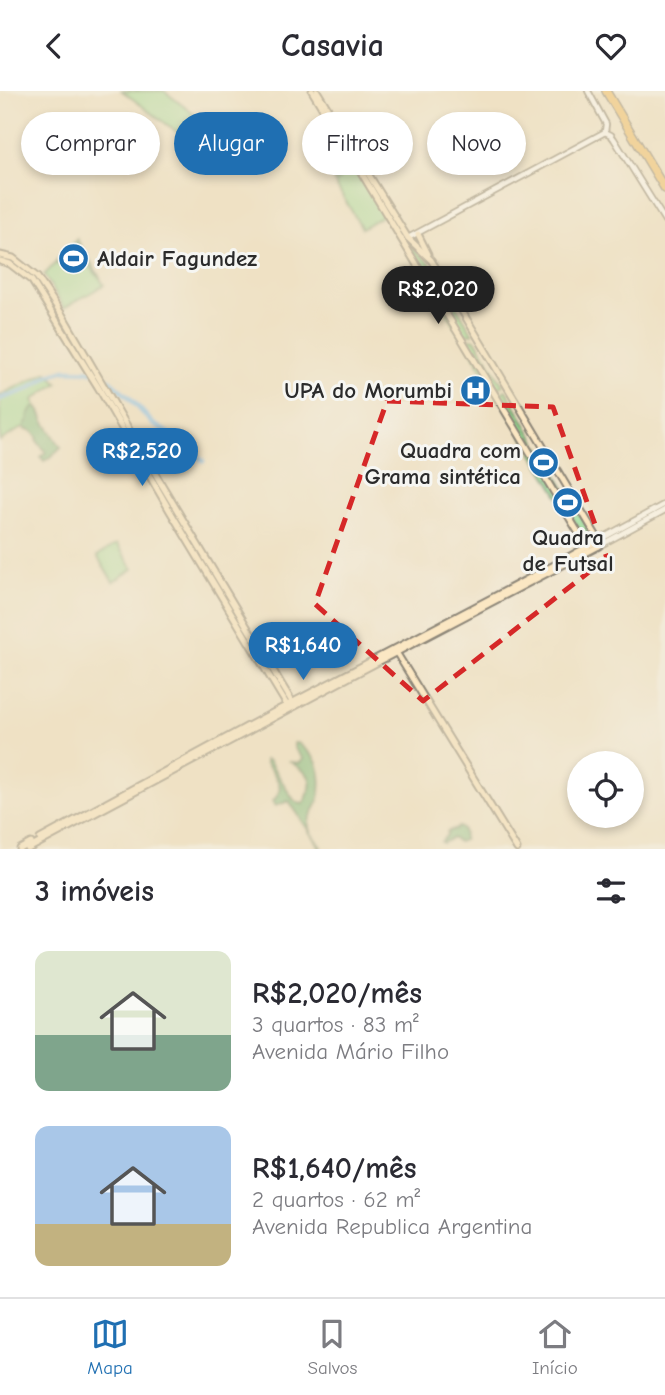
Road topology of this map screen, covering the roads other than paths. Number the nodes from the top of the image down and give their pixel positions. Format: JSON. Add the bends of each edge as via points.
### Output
{"nodes":[{"id":1,"x":312,"y":91,"type":"edge"},
{"id":2,"x":317,"y":91,"type":"edge"},
{"id":3,"x":588,"y":91,"type":"edge"},
{"id":4,"x":606,"y":91,"type":"edge"},
{"id":5,"x":604,"y":132,"type":"junction"},
{"id":6,"x":665,"y":189,"type":"edge"},
{"id":7,"x":665,"y":221,"type":"edge"},
{"id":8,"x":418,"y":234,"type":"junction"},
{"id":9,"x":408,"y":238,"type":"junction"},
{"id":10,"x":0,"y":255,"type":"edge"},
{"id":11,"x":431,"y":260,"type":"junction"},
{"id":12,"x":0,"y":261,"type":"edge"},
{"id":13,"x":665,"y":504,"type":"edge"},
{"id":14,"x":665,"y":510,"type":"edge"},
{"id":15,"x":599,"y":543,"type":"junction"},
{"id":16,"x":589,"y":548,"type":"junction"},
{"id":17,"x":396,"y":650,"type":"junction"},
{"id":18,"x":291,"y":706,"type":"junction"},
{"id":19,"x":232,"y":734,"type":"junction"},
{"id":20,"x":228,"y":743,"type":"junction"},
{"id":21,"x":20,"y":849,"type":"edge"},
{"id":22,"x":28,"y":849,"type":"edge"},
{"id":23,"x":517,"y":849,"type":"edge"}],
"edges":[{"from":1,"to":16,"type":"main road"},
{"from":2,"to":9,"type":"main road"},
{"from":3,"to":5,"type":"street","via":[[607,127]]},
{"from":4,"to":6,"type":"highway"},
{"from":5,"to":7,"type":"street","via":[[614,139]]},
{"from":5,"to":8,"type":"street"},
{"from":8,"to":9,"type":"street"},
{"from":8,"to":11,"type":"main road"},
{"from":9,"to":11,"type":"main road"},
{"from":10,"to":18,"type":"main road","via":[[13,258],[37,277]]},
{"from":11,"to":15,"type":"main road"},
{"from":12,"to":18,"type":"main road","via":[[32,281]]},
{"from":13,"to":15,"type":"street"},
{"from":14,"to":15,"type":"street"},
{"from":15,"to":16,"type":"main road"},
{"from":16,"to":17,"type":"main road"},
{"from":17,"to":18,"type":"main road"},
{"from":17,"to":23,"type":"main road"},
{"from":18,"to":19,"type":"main road"},
{"from":18,"to":20,"type":"main road"},
{"from":19,"to":20,"type":"main road"},
{"from":19,"to":21,"type":"main road"},
{"from":20,"to":22,"type":"main road"}]}
